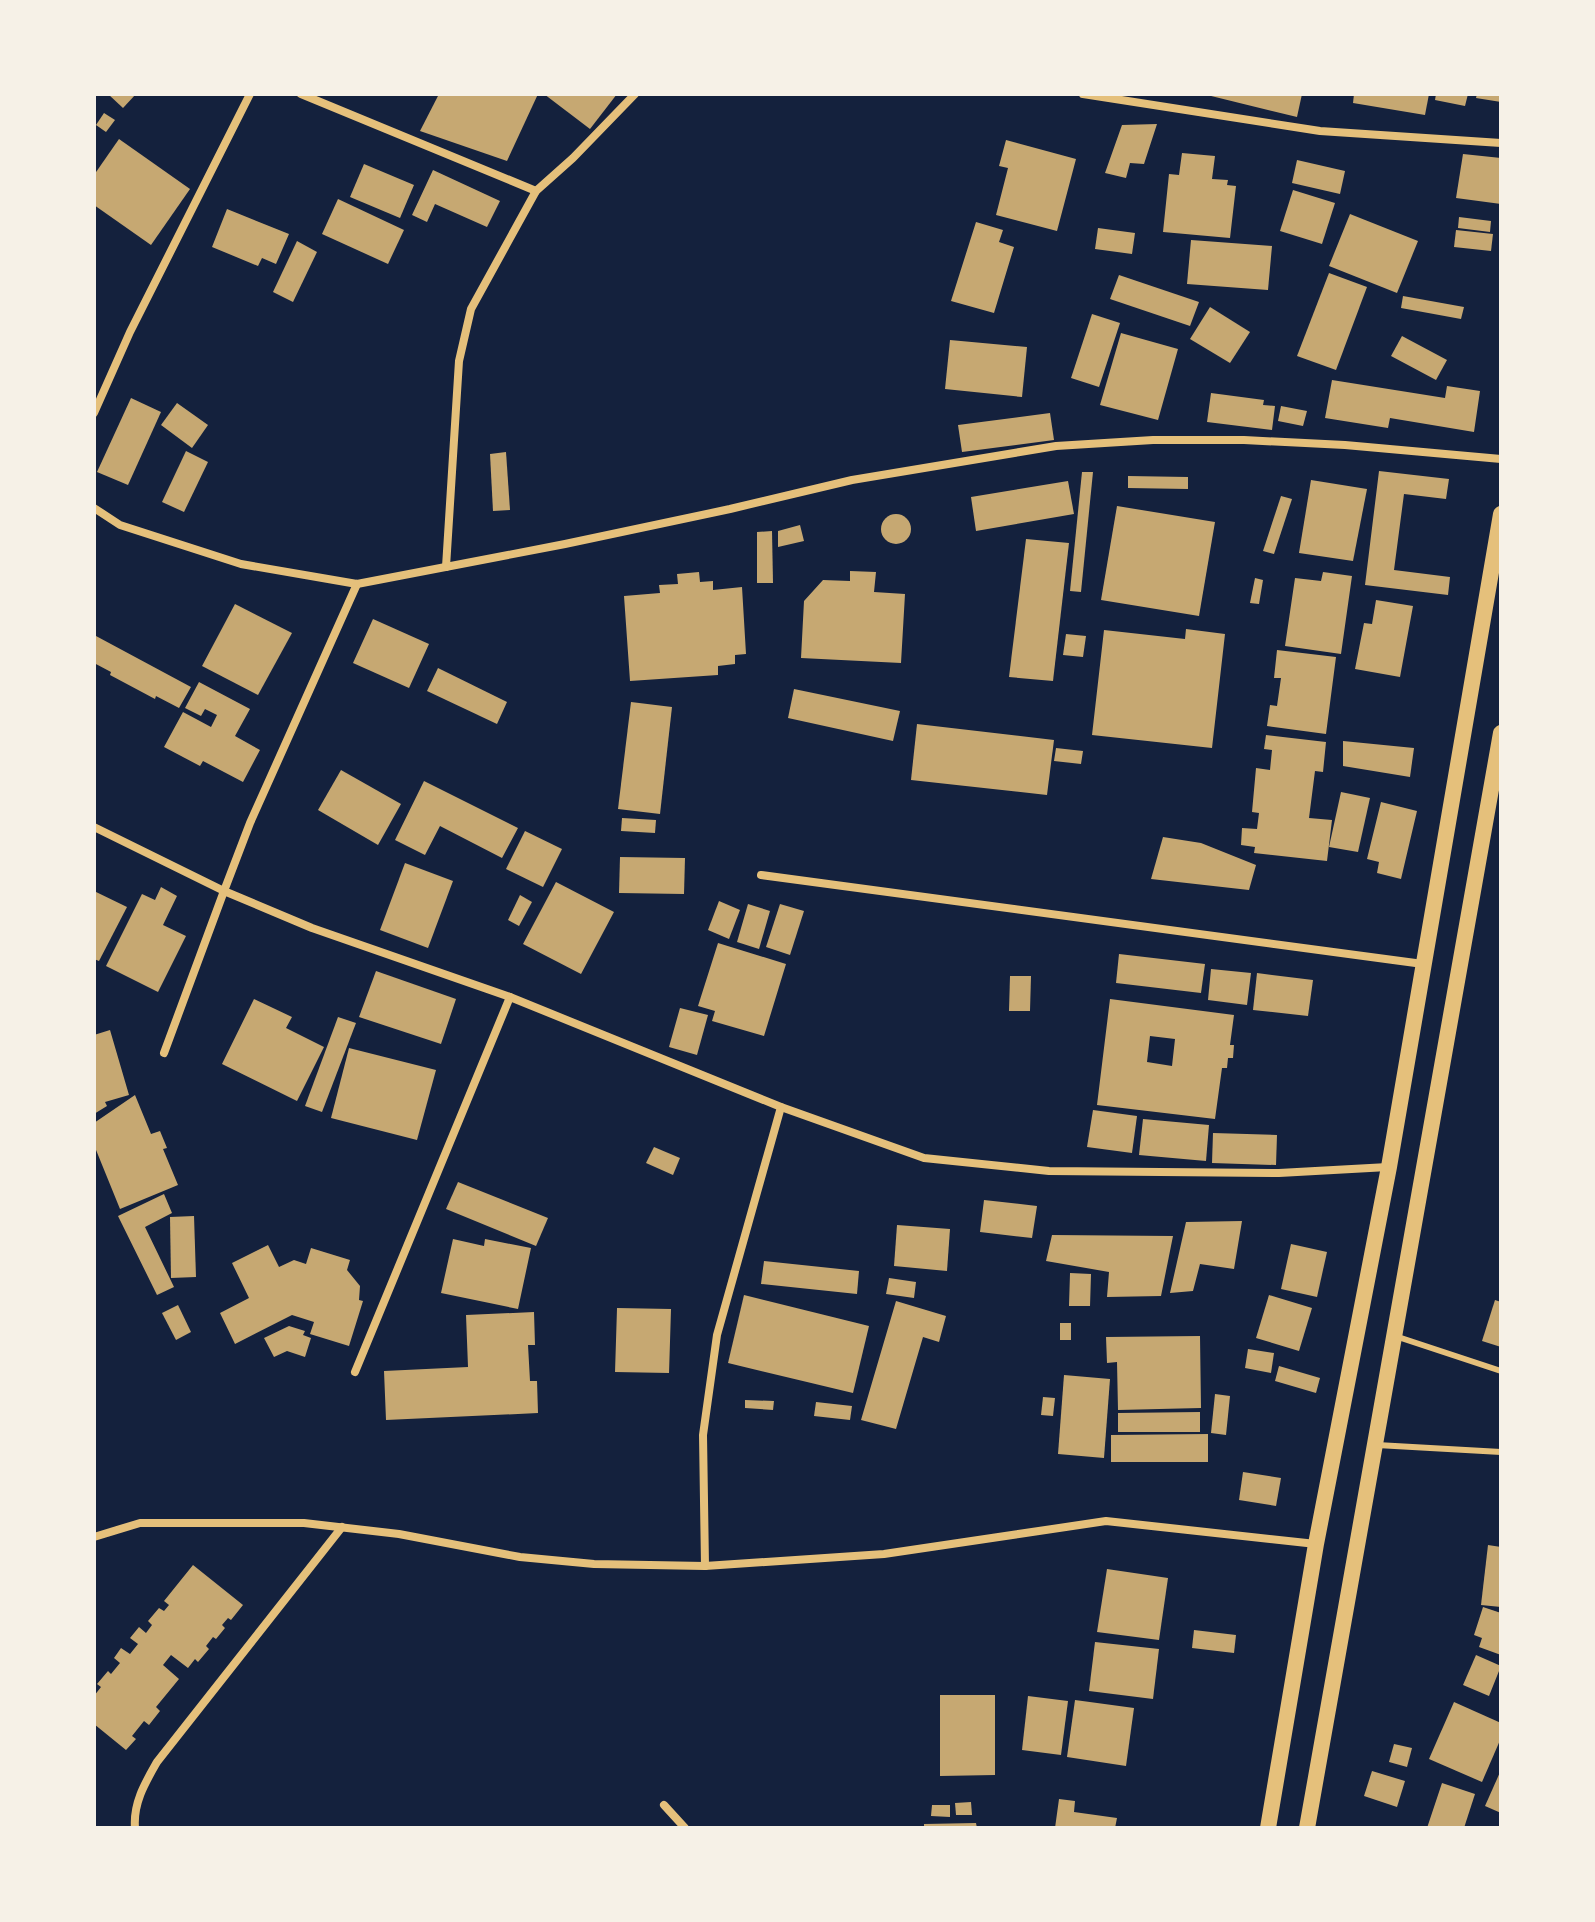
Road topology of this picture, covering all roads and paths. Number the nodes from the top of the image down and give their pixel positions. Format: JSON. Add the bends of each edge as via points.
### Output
{"nodes":[{"id":1,"x":250,"y":94,"type":"edge"},
{"id":2,"x":301,"y":94,"type":"edge"},
{"id":3,"x":635,"y":94,"type":"edge"},
{"id":4,"x":1083,"y":94,"type":"edge"},
{"id":5,"x":1501,"y":143,"type":"edge"},
{"id":6,"x":536,"y":191,"type":"junction"},
{"id":7,"x":94,"y":413,"type":"edge"},
{"id":8,"x":1501,"y":459,"type":"edge"},
{"id":9,"x":94,"y":508,"type":"edge"},
{"id":10,"x":1501,"y":514,"type":"edge"},
{"id":11,"x":446,"y":567,"type":"junction"},
{"id":12,"x":357,"y":584,"type":"junction"},
{"id":13,"x":1501,"y":733,"type":"edge"},
{"id":14,"x":1497,"y":782,"type":"edge"},
{"id":15,"x":94,"y":827,"type":"edge"},
{"id":16,"x":761,"y":875,"type":"dead end"},
{"id":17,"x":224,"y":891,"type":"junction"},
{"id":18,"x":1424,"y":964,"type":"junction"},
{"id":19,"x":510,"y":997,"type":"junction"},
{"id":20,"x":164,"y":1053,"type":"dead end"},
{"id":21,"x":781,"y":1107,"type":"junction"},
{"id":22,"x":1389,"y":1167,"type":"junction"},
{"id":23,"x":1395,"y":1336,"type":"junction"},
{"id":24,"x":1501,"y":1371,"type":"edge"},
{"id":25,"x":355,"y":1372,"type":"dead end"},
{"id":26,"x":1375,"y":1445,"type":"junction"},
{"id":27,"x":1501,"y":1452,"type":"edge"},
{"id":28,"x":342,"y":1527,"type":"junction"},
{"id":29,"x":94,"y":1537,"type":"edge"},
{"id":30,"x":1316,"y":1544,"type":"junction"},
{"id":31,"x":705,"y":1566,"type":"junction"},
{"id":32,"x":664,"y":1805,"type":"dead end"},
{"id":33,"x":135,"y":1828,"type":"edge"},
{"id":34,"x":685,"y":1828,"type":"edge"},
{"id":35,"x":1268,"y":1828,"type":"edge"},
{"id":36,"x":1307,"y":1828,"type":"edge"}],
"edges":[{"from":1,"to":7,"type":"street"},
{"from":2,"to":6,"type":"street"},
{"from":3,"to":6,"type":"street"},
{"from":4,"to":5,"type":"street","via":[[1320,131]]},
{"from":6,"to":11,"type":"street","via":[[471,309],[459,361]]},
{"from":8,"to":11,"type":"street","via":[[1244,440],[1056,446],[852,480]]},
{"from":9,"to":12,"type":"street","via":[[120,525],[241,564]]},
{"from":10,"to":18,"type":"main road"},
{"from":11,"to":12,"type":"street"},
{"from":12,"to":17,"type":"street"},
{"from":13,"to":14,"type":"main road"},
{"from":14,"to":23,"type":"main road"},
{"from":15,"to":17,"type":"street"},
{"from":16,"to":18,"type":"street"},
{"from":17,"to":19,"type":"street","via":[[312,928]]},
{"from":17,"to":20,"type":"street"},
{"from":18,"to":22,"type":"main road"},
{"from":19,"to":21,"type":"street"},
{"from":19,"to":25,"type":"street"},
{"from":21,"to":22,"type":"street","via":[[924,1158],[982,1166],[1279,1173]]},
{"from":21,"to":31,"type":"street","via":[[717,1335],[703,1435]]},
{"from":22,"to":30,"type":"main road"},
{"from":23,"to":24,"type":"lane"},
{"from":23,"to":26,"type":"main road"},
{"from":26,"to":27,"type":"lane"},
{"from":26,"to":36,"type":"main road"},
{"from":28,"to":29,"type":"street","via":[[140,1523]]},
{"from":28,"to":31,"type":"street","via":[[520,1557]]},
{"from":28,"to":33,"type":"street","via":[[157,1762],[141,1789]]},
{"from":30,"to":31,"type":"street","via":[[1106,1521],[884,1554]]},
{"from":30,"to":35,"type":"main road"},
{"from":32,"to":34,"type":"street"}]}
